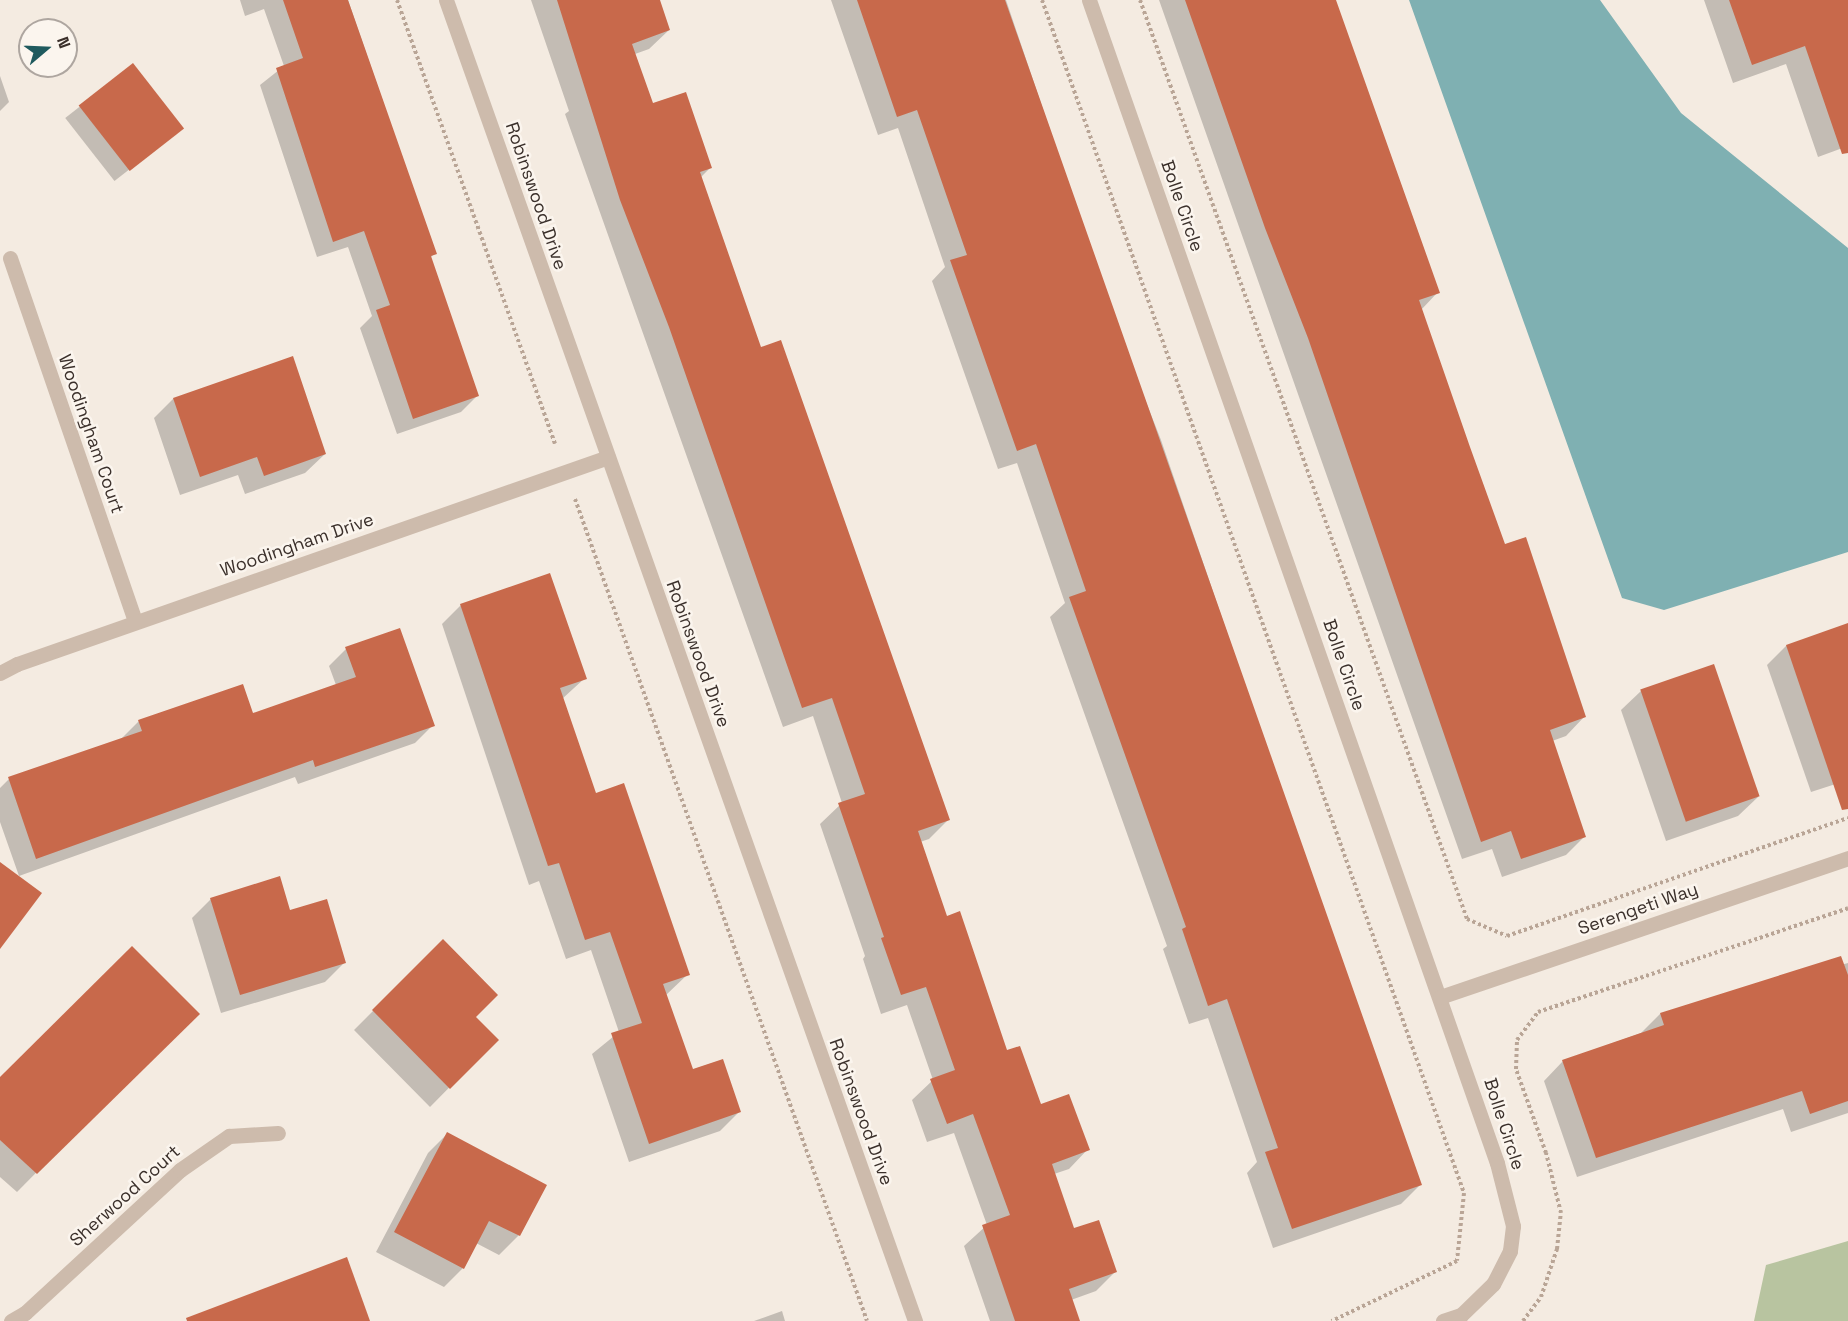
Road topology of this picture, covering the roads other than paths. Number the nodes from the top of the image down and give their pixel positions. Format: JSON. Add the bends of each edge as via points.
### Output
{"nodes":[{"id":1,"x":446,"y":0,"type":"edge"},
{"id":2,"x":1089,"y":0,"type":"edge"},
{"id":3,"x":10,"y":258,"type":"dead end"},
{"id":4,"x":608,"y":457,"type":"junction"},
{"id":5,"x":135,"y":622,"type":"junction"},
{"id":6,"x":0,"y":674,"type":"edge"},
{"id":7,"x":1848,"y":858,"type":"edge"},
{"id":8,"x":1440,"y":997,"type":"junction"},
{"id":9,"x":278,"y":1133,"type":"dead end"},
{"id":10,"x":11,"y":1321,"type":"edge"},
{"id":11,"x":915,"y":1321,"type":"edge"},
{"id":12,"x":1443,"y":1321,"type":"edge"}],
"edges":[{"from":1,"to":4,"type":"street","name":"Robinswood Drive"},
{"from":2,"to":8,"type":"street","name":"Bolle Circle"},
{"from":3,"to":5,"type":"street","name":"Woodingham Court"},
{"from":4,"to":5,"type":"street","name":"Woodingham Drive"},
{"from":4,"to":11,"type":"street","name":"Robinswood Drive"},
{"from":5,"to":6,"type":"street","name":"Woodingham Drive","via":[[17,664]]},
{"from":7,"to":8,"type":"street","name":"Serengeti Way"},
{"from":8,"to":12,"type":"street","name":"Bolle Circle","via":[[1497,1163],[1513,1226],[1510,1251],[1493,1284],[1461,1315]]},
{"from":9,"to":10,"type":"street","name":"Sherwood Court","via":[[229,1136],[180,1170],[25,1313]]}]}
